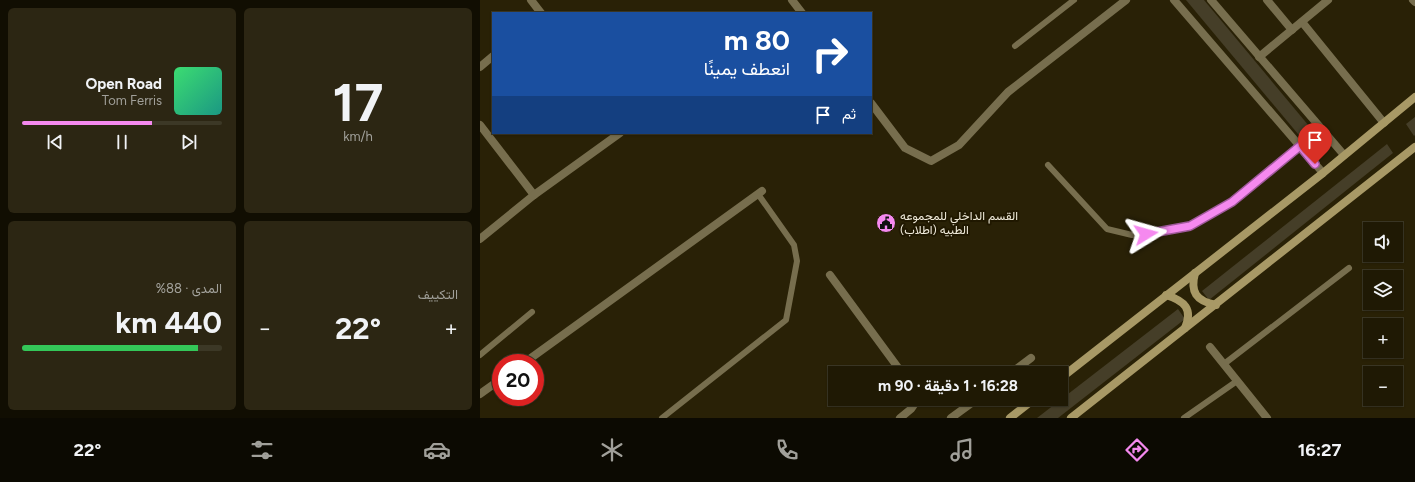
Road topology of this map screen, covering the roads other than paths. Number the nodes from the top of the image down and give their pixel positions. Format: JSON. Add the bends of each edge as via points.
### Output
{"nodes":[{"id":1,"x":531,"y":0,"type":"edge"},
{"id":2,"x":792,"y":0,"type":"edge"},
{"id":3,"x":1074,"y":0,"type":"edge"},
{"id":4,"x":1126,"y":0,"type":"edge"},
{"id":5,"x":1174,"y":0,"type":"edge"},
{"id":6,"x":1211,"y":0,"type":"edge"},
{"id":7,"x":1267,"y":0,"type":"edge"},
{"id":8,"x":1328,"y":0,"type":"edge"},
{"id":9,"x":1413,"y":0,"type":"edge"},
{"id":10,"x":1415,"y":2,"type":"edge"},
{"id":11,"x":540,"y":12,"type":"edge"},
{"id":12,"x":801,"y":12,"type":"edge"},
{"id":13,"x":1302,"y":22,"type":"junction"},
{"id":14,"x":1292,"y":30,"type":"junction"},
{"id":15,"x":1015,"y":46,"type":"dead end"},
{"id":16,"x":492,"y":57,"type":"edge"},
{"id":17,"x":1259,"y":57,"type":"junction"},
{"id":18,"x":480,"y":67,"type":"edge"},
{"id":19,"x":1415,"y":97,"type":"edge"},
{"id":20,"x":872,"y":104,"type":"edge"},
{"id":21,"x":1384,"y":123,"type":"junction"},
{"id":22,"x":480,"y":125,"type":"edge"},
{"id":23,"x":619,"y":134,"type":"edge"},
{"id":24,"x":1300,"y":146,"type":"junction"},
{"id":25,"x":1415,"y":147,"type":"edge"},
{"id":26,"x":1344,"y":156,"type":"junction"},
{"id":27,"x":1048,"y":165,"type":"dead end"},
{"id":28,"x":1323,"y":173,"type":"junction"},
{"id":29,"x":760,"y":193,"type":"joint"},
{"id":30,"x":534,"y":196,"type":"junction"},
{"id":31,"x":480,"y":239,"type":"edge"},
{"id":32,"x":1349,"y":268,"type":"dead end"},
{"id":33,"x":1195,"y":273,"type":"junction"},
{"id":34,"x":830,"y":275,"type":"dead end"},
{"id":35,"x":1166,"y":295,"type":"junction"},
{"id":36,"x":1216,"y":305,"type":"junction"},
{"id":37,"x":532,"y":312,"type":"dead end"},
{"id":38,"x":1185,"y":329,"type":"junction"},
{"id":39,"x":1210,"y":347,"type":"dead end"},
{"id":40,"x":536,"y":354,"type":"edge"},
{"id":41,"x":480,"y":355,"type":"edge"},
{"id":42,"x":1031,"y":358,"type":"dead end"},
{"id":43,"x":1224,"y":364,"type":"junction"},
{"id":44,"x":897,"y":366,"type":"edge"},
{"id":45,"x":1020,"y":366,"type":"edge"},
{"id":46,"x":1068,"y":372,"type":"edge"},
{"id":47,"x":1237,"y":381,"type":"junction"},
{"id":48,"x":492,"y":385,"type":"edge"},
{"id":49,"x":480,"y":394,"type":"edge"},
{"id":50,"x":913,"y":406,"type":"edge"},
{"id":51,"x":968,"y":406,"type":"edge"},
{"id":52,"x":1025,"y":406,"type":"edge"},
{"id":53,"x":662,"y":418,"type":"edge"},
{"id":54,"x":900,"y":418,"type":"edge"},
{"id":55,"x":952,"y":418,"type":"edge"},
{"id":56,"x":1010,"y":418,"type":"edge"},
{"id":57,"x":1071,"y":418,"type":"edge"},
{"id":58,"x":1184,"y":418,"type":"edge"},
{"id":59,"x":1267,"y":418,"type":"edge"}],
"edges":[{"from":1,"to":11,"type":"street"},
{"from":2,"to":12,"type":"street"},
{"from":3,"to":15,"type":"lane"},
{"from":4,"to":20,"type":"street","via":[[1008,92],[959,145],[930,161],[905,148]]},
{"from":5,"to":24,"type":"street"},
{"from":6,"to":17,"type":"street"},
{"from":7,"to":14,"type":"street"},
{"from":8,"to":13,"type":"street"},
{"from":9,"to":10,"type":"street"},
{"from":13,"to":14,"type":"street"},
{"from":13,"to":21,"type":"street"},
{"from":14,"to":17,"type":"street"},
{"from":16,"to":18,"type":"street"},
{"from":17,"to":26,"type":"street"},
{"from":19,"to":21,"type":"main road"},
{"from":21,"to":26,"type":"main road"},
{"from":22,"to":30,"type":"street"},
{"from":23,"to":30,"type":"street"},
{"from":24,"to":27,"type":"lane","via":[[1232,202],[1190,226],[1132,235],[1107,229]]},
{"from":24,"to":28,"type":"street"},
{"from":25,"to":36,"type":"main road"},
{"from":26,"to":28,"type":"main road"},
{"from":28,"to":33,"type":"main road"},
{"from":29,"to":40,"type":"street"},
{"from":29,"to":53,"type":"lane","via":[[794,245],[797,261],[786,320]]},
{"from":30,"to":31,"type":"street"},
{"from":32,"to":43,"type":"lane"},
{"from":33,"to":35,"type":"main road"},
{"from":33,"to":36,"type":"main road","via":[[1193,286],[1196,295],[1204,302]]},
{"from":34,"to":44,"type":"street"},
{"from":35,"to":38,"type":"main road","via":[[1178,299],[1186,307],[1188,316]]},
{"from":35,"to":46,"type":"main road"},
{"from":36,"to":38,"type":"main road"},
{"from":37,"to":41,"type":"lane"},
{"from":38,"to":57,"type":"main road"},
{"from":39,"to":43,"type":"street"},
{"from":42,"to":45,"type":"street"},
{"from":43,"to":47,"type":"street"},
{"from":47,"to":58,"type":"lane"},
{"from":47,"to":59,"type":"street"},
{"from":48,"to":49,"type":"street"},
{"from":50,"to":54,"type":"street"},
{"from":51,"to":55,"type":"street"},
{"from":52,"to":56,"type":"main road"}]}
